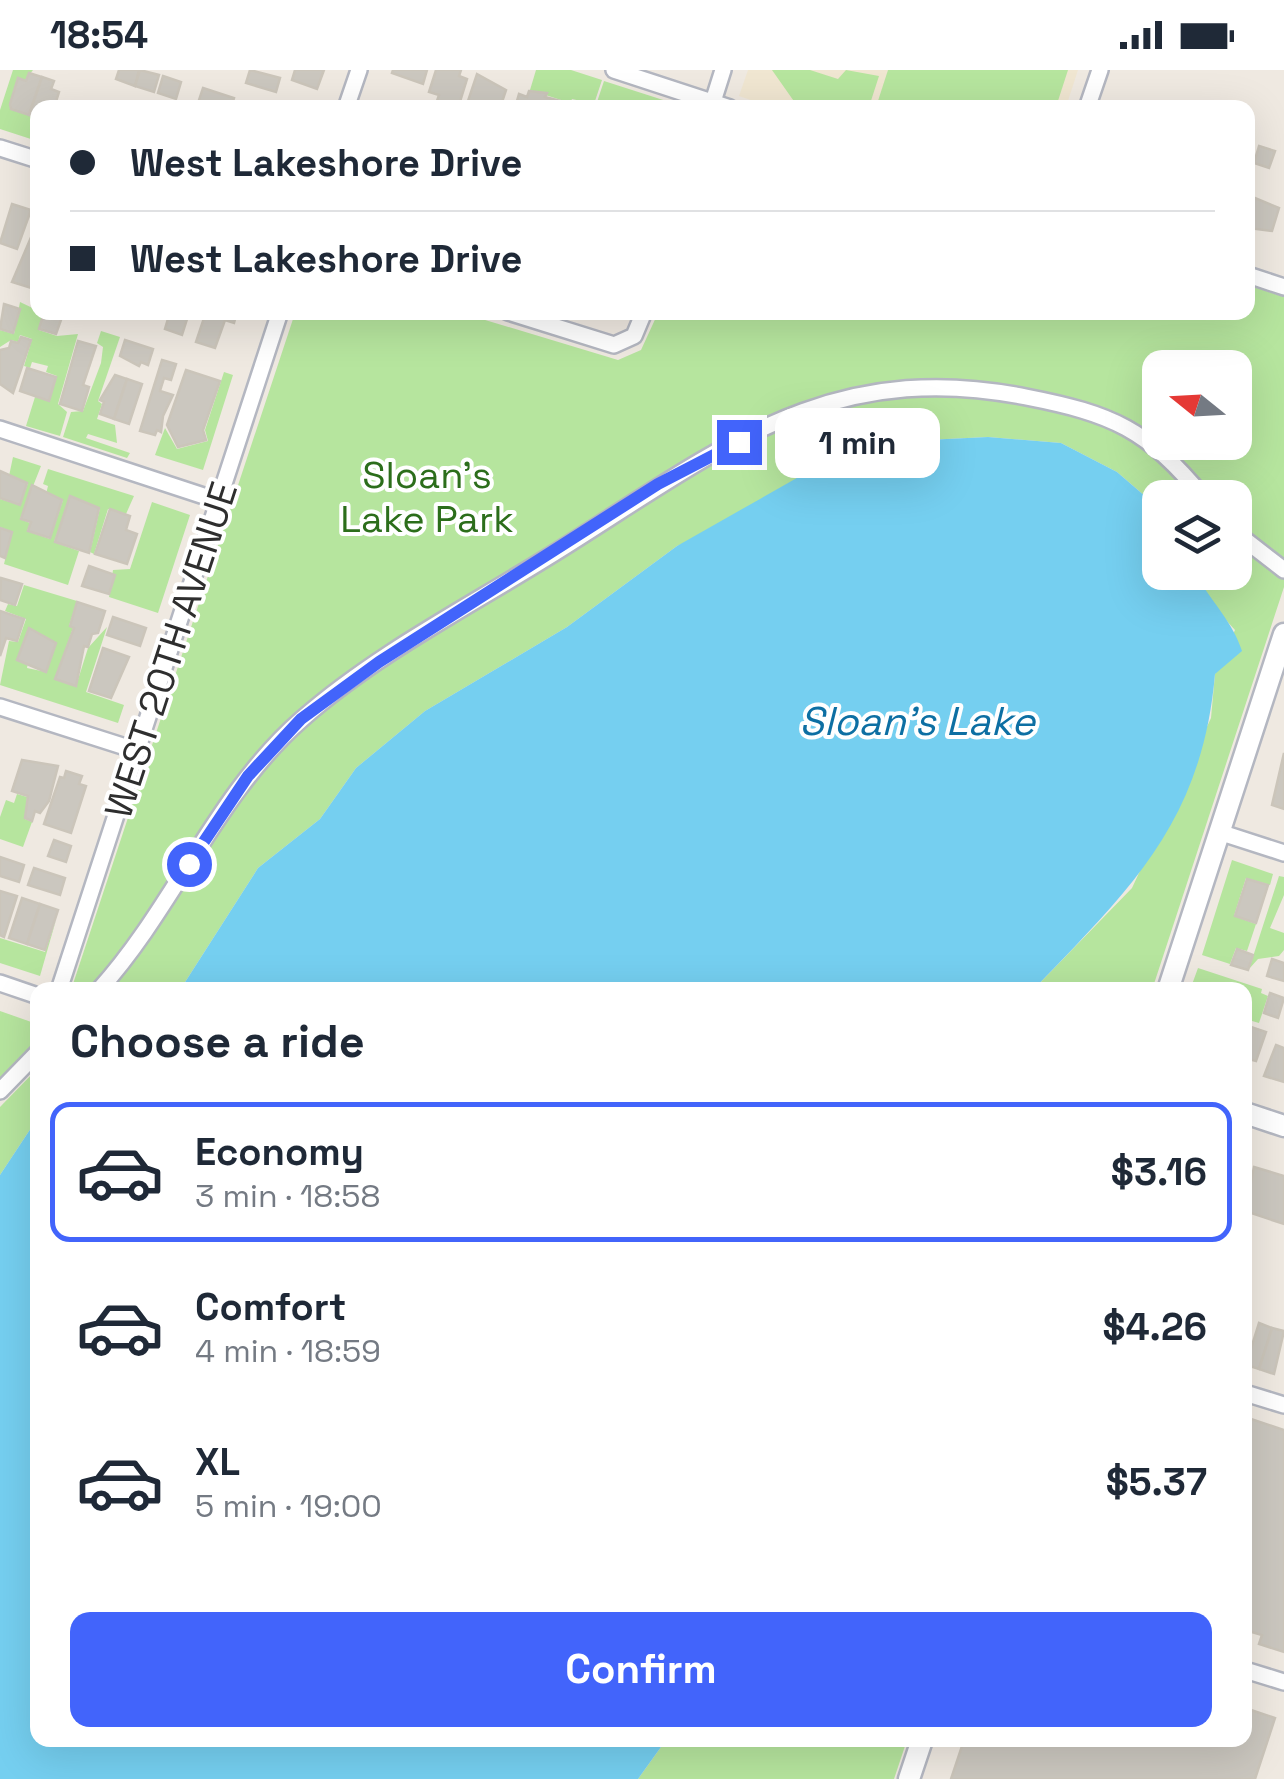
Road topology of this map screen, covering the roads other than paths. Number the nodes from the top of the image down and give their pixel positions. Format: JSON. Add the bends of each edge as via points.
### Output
{"nodes":[{"id":1,"x":358,"y":70,"type":"edge"},
{"id":2,"x":614,"y":70,"type":"edge"},
{"id":3,"x":723,"y":70,"type":"edge"},
{"id":4,"x":1100,"y":70,"type":"edge"},
{"id":5,"x":349,"y":100,"type":"edge"},
{"id":6,"x":698,"y":100,"type":"edge"},
{"id":7,"x":714,"y":100,"type":"edge"},
{"id":8,"x":1091,"y":100,"type":"edge"},
{"id":9,"x":0,"y":148,"type":"edge"},
{"id":10,"x":30,"y":157,"type":"edge"},
{"id":11,"x":1255,"y":277,"type":"edge"},
{"id":12,"x":1284,"y":286,"type":"edge"},
{"id":13,"x":277,"y":320,"type":"edge"},
{"id":14,"x":532,"y":320,"type":"edge"},
{"id":15,"x":641,"y":320,"type":"edge"},
{"id":16,"x":0,"y":430,"type":"edge"},
{"id":17,"x":1187,"y":480,"type":"edge"},
{"id":18,"x":219,"y":501,"type":"junction"},
{"id":19,"x":1252,"y":545,"type":"edge"},
{"id":20,"x":1284,"y":570,"type":"edge"},
{"id":21,"x":1284,"y":634,"type":"edge"},
{"id":22,"x":0,"y":707,"type":"edge"},
{"id":23,"x":138,"y":751,"type":"junction"},
{"id":24,"x":1219,"y":832,"type":"junction"},
{"id":25,"x":1284,"y":853,"type":"edge"},
{"id":26,"x":62,"y":982,"type":"edge"},
{"id":27,"x":105,"y":982,"type":"edge"},
{"id":28,"x":1171,"y":982,"type":"edge"},
{"id":29,"x":0,"y":984,"type":"edge"},
{"id":30,"x":30,"y":993,"type":"edge"},
{"id":31,"x":30,"y":1060,"type":"edge"},
{"id":32,"x":0,"y":1091,"type":"edge"},
{"id":33,"x":1252,"y":1116,"type":"edge"},
{"id":34,"x":1284,"y":1126,"type":"edge"},
{"id":35,"x":1252,"y":1395,"type":"edge"},
{"id":36,"x":1284,"y":1405,"type":"edge"},
{"id":37,"x":1252,"y":1672,"type":"edge"},
{"id":38,"x":1284,"y":1682,"type":"edge"},
{"id":39,"x":920,"y":1747,"type":"edge"},
{"id":40,"x":909,"y":1779,"type":"edge"}],
"edges":[{"from":1,"to":5,"type":"street"},
{"from":2,"to":6,"type":"street"},
{"from":3,"to":7,"type":"street"},
{"from":4,"to":8,"type":"street"},
{"from":9,"to":10,"type":"street"},
{"from":11,"to":12,"type":"street"},
{"from":13,"to":18,"type":"street","name":"WEST 20TH AVENUE"},
{"from":14,"to":15,"type":"street","via":[[605,344],[626,342]]},
{"from":16,"to":18,"type":"street"},
{"from":17,"to":27,"type":"street","via":[[1146,436],[1063,404],[956,386],[896,387],[816,405],[658,484],[301,719],[227,805]]},
{"from":18,"to":23,"type":"street","name":"WEST 20TH AVENUE"},
{"from":19,"to":20,"type":"street"},
{"from":21,"to":24,"type":"street"},
{"from":22,"to":23,"type":"street"},
{"from":23,"to":26,"type":"street","name":"WEST 20TH AVENUE"},
{"from":24,"to":25,"type":"street"},
{"from":24,"to":28,"type":"street"},
{"from":29,"to":30,"type":"street"},
{"from":31,"to":32,"type":"street"},
{"from":33,"to":34,"type":"street"},
{"from":35,"to":36,"type":"street"},
{"from":37,"to":38,"type":"street"},
{"from":39,"to":40,"type":"street"}]}
